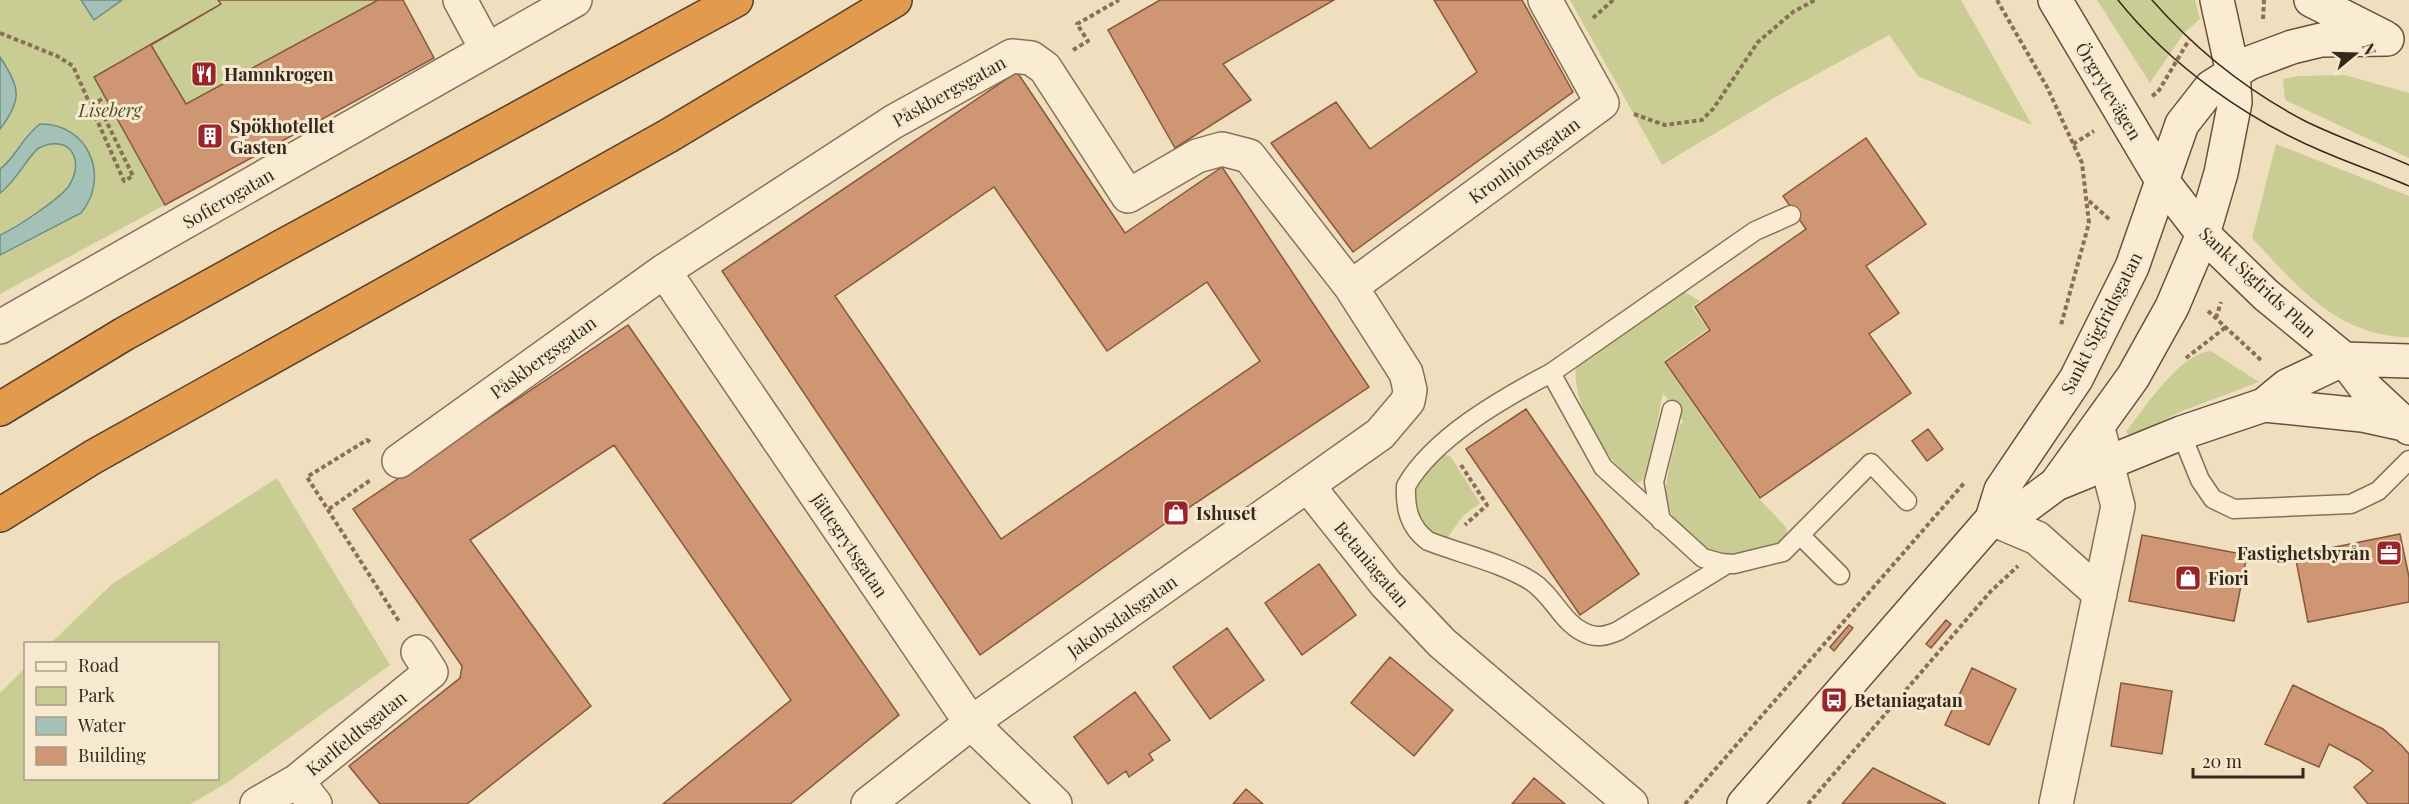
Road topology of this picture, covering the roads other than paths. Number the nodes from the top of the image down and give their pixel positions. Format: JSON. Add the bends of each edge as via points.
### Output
{"nodes":[{"id":1,"x":460,"y":0,"type":"edge"},
{"id":2,"x":575,"y":0,"type":"edge"},
{"id":3,"x":736,"y":0,"type":"edge"},
{"id":4,"x":894,"y":0,"type":"edge"},
{"id":5,"x":1545,"y":0,"type":"edge"},
{"id":6,"x":2055,"y":0,"type":"edge"},
{"id":7,"x":2217,"y":0,"type":"edge"},
{"id":8,"x":2311,"y":0,"type":"edge"},
{"id":9,"x":713,"y":10,"type":"edge"},
{"id":10,"x":2398,"y":42,"type":"edge"},
{"id":11,"x":487,"y":51,"type":"junction"},
{"id":12,"x":2233,"y":73,"type":"junction"},
{"id":13,"x":2163,"y":182,"type":"junction"},
{"id":14,"x":1791,"y":215,"type":"dead end"},
{"id":15,"x":2203,"y":234,"type":"junction"},
{"id":16,"x":664,"y":271,"type":"junction"},
{"id":17,"x":1351,"y":286,"type":"junction"},
{"id":18,"x":0,"y":327,"type":"edge"},
{"id":19,"x":2344,"y":359,"type":"junction"},
{"id":20,"x":2409,"y":361,"type":"edge"},
{"id":21,"x":1551,"y":373,"type":"junction"},
{"id":22,"x":2264,"y":405,"type":"junction"},
{"id":23,"x":0,"y":409,"type":"edge"},
{"id":24,"x":1672,"y":410,"type":"dead end"},
{"id":25,"x":2407,"y":426,"type":"edge"},
{"id":26,"x":2098,"y":428,"type":"junction"},
{"id":27,"x":2181,"y":433,"type":"junction"},
{"id":28,"x":399,"y":460,"type":"road end"},
{"id":29,"x":2409,"y":460,"type":"edge"},
{"id":30,"x":2109,"y":463,"type":"junction"},
{"id":31,"x":2056,"y":484,"type":"junction"},
{"id":32,"x":1308,"y":486,"type":"junction"},
{"id":33,"x":1907,"y":501,"type":"dead end"},
{"id":34,"x":0,"y":515,"type":"edge"},
{"id":35,"x":1992,"y":519,"type":"junction"},
{"id":36,"x":1660,"y":520,"type":"junction"},
{"id":37,"x":1800,"y":535,"type":"junction"},
{"id":38,"x":1727,"y":564,"type":"junction"},
{"id":39,"x":1840,"y":575,"type":"dead end"},
{"id":40,"x":2100,"y":594,"type":"junction"},
{"id":41,"x":418,"y":652,"type":"road end"},
{"id":42,"x":971,"y":723,"type":"junction"},
{"id":43,"x":306,"y":792,"type":"edge"},
{"id":44,"x":257,"y":804,"type":"edge"},
{"id":45,"x":868,"y":804,"type":"edge"},
{"id":46,"x":1055,"y":804,"type":"edge"},
{"id":47,"x":1631,"y":804,"type":"edge"},
{"id":48,"x":1744,"y":804,"type":"edge"},
{"id":49,"x":2056,"y":804,"type":"edge"}],
"edges":[{"from":1,"to":11,"type":"street"},
{"from":2,"to":11,"type":"street","name":"Sofierogatan"},
{"from":3,"to":9,"type":"highway"},
{"from":4,"to":34,"type":"highway","via":[[668,136],[93,457]]},
{"from":5,"to":17,"type":"street","name":"Kronhjortsgatan","via":[[1602,103]]},
{"from":6,"to":13,"type":"street","name":"Örgrytevägen"},
{"from":7,"to":12,"type":"street","name":"Sankt Sigfridsgatan"},
{"from":8,"to":10,"type":"street"},
{"from":9,"to":23,"type":"highway","via":[[123,334]]},
{"from":10,"to":12,"type":"street","via":[[2321,40],[2269,54]]},
{"from":11,"to":18,"type":"street","name":"Sofierogatan"},
{"from":12,"to":13,"type":"street","via":[[2211,87],[2182,124]]},
{"from":12,"to":15,"type":"street","name":"Sankt Sigfridsgatan","via":[[2235,102],[2230,137]]},
{"from":13,"to":15,"type":"street","name":"Sankt Sigfrids Plan"},
{"from":13,"to":35,"type":"street","name":"Sankt Sigfridsgatan","via":[[2132,267],[2076,379],[2001,490]]},
{"from":14,"to":21,"type":"lane","via":[[1755,231]]},
{"from":15,"to":19,"type":"street","name":"Sankt Sigfrids Plan","via":[[2266,295]]},
{"from":15,"to":26,"type":"street","name":"Sankt Sigfridsgatan","via":[[2172,307]]},
{"from":16,"to":17,"type":"street","name":"Påskbergsgatan","via":[[893,122],[1012,56],[1031,58],[1045,68],[1128,196],[1197,156],[1222,149],[1249,156]]},
{"from":16,"to":28,"type":"street","name":"Påskbergsgatan"},
{"from":16,"to":42,"type":"street","name":"Jättegrytsgatan"},
{"from":17,"to":32,"type":"street","name":"Jakobsdalsgatan","via":[[1406,373],[1408,401],[1380,434]]},
{"from":19,"to":20,"type":"street"},
{"from":19,"to":22,"type":"street","name":"Sankt Sigfridsgatan","via":[[2287,386]]},
{"from":19,"to":25,"type":"street","name":"Sankt Sigfrids Plan","via":[[2365,387]]},
{"from":21,"to":36,"type":"lane","via":[[1603,467]]},
{"from":21,"to":38,"type":"lane","via":[[1446,442],[1414,473],[1406,486],[1406,496],[1409,515],[1419,534],[1531,581],[1547,593],[1581,632],[1603,637]]},
{"from":22,"to":25,"type":"street","name":"Sankt Sigfridsgatan","via":[[2362,415]]},
{"from":22,"to":27,"type":"street","name":"Sankt Sigfridsgatan"},
{"from":24,"to":36,"type":"lane","via":[[1654,482]]},
{"from":26,"to":30,"type":"street"},
{"from":26,"to":31,"type":"street","name":"Sankt Sigfridsgatan"},
{"from":27,"to":29,"type":"lane","via":[[2200,480],[2213,499],[2234,509],[2351,504],[2378,491]]},
{"from":27,"to":30,"type":"street","name":"Sankt Sigfridsgatan"},
{"from":30,"to":31,"type":"street","name":"Sankt Sigfridsgatan"},
{"from":30,"to":40,"type":"street","via":[[2118,506]]},
{"from":31,"to":35,"type":"street","name":"Sankt Sigfridsgatan","via":[[2025,507]]},
{"from":32,"to":42,"type":"street","name":"Jakobsdalsgatan"},
{"from":32,"to":47,"type":"street","name":"Betaniagatan","via":[[1386,584],[1442,643]]},
{"from":33,"to":37,"type":"lane","via":[[1871,463]]},
{"from":35,"to":40,"type":"street","via":[[2037,538]]},
{"from":35,"to":48,"type":"street","name":"Sankt Sigfridsgatan"},
{"from":36,"to":38,"type":"lane","via":[[1702,558]]},
{"from":37,"to":38,"type":"lane","via":[[1783,552]]},
{"from":37,"to":39,"type":"lane"},
{"from":40,"to":49,"type":"street"},
{"from":41,"to":43,"type":"street","name":"Karlfeldtsgatan","via":[[431,672]]},
{"from":42,"to":45,"type":"street","name":"Jakobsdalsgatan"},
{"from":42,"to":46,"type":"street","name":"Jättegrytsgatan"},
{"from":43,"to":44,"type":"street","name":"Karlfeldtsgatan"}]}
